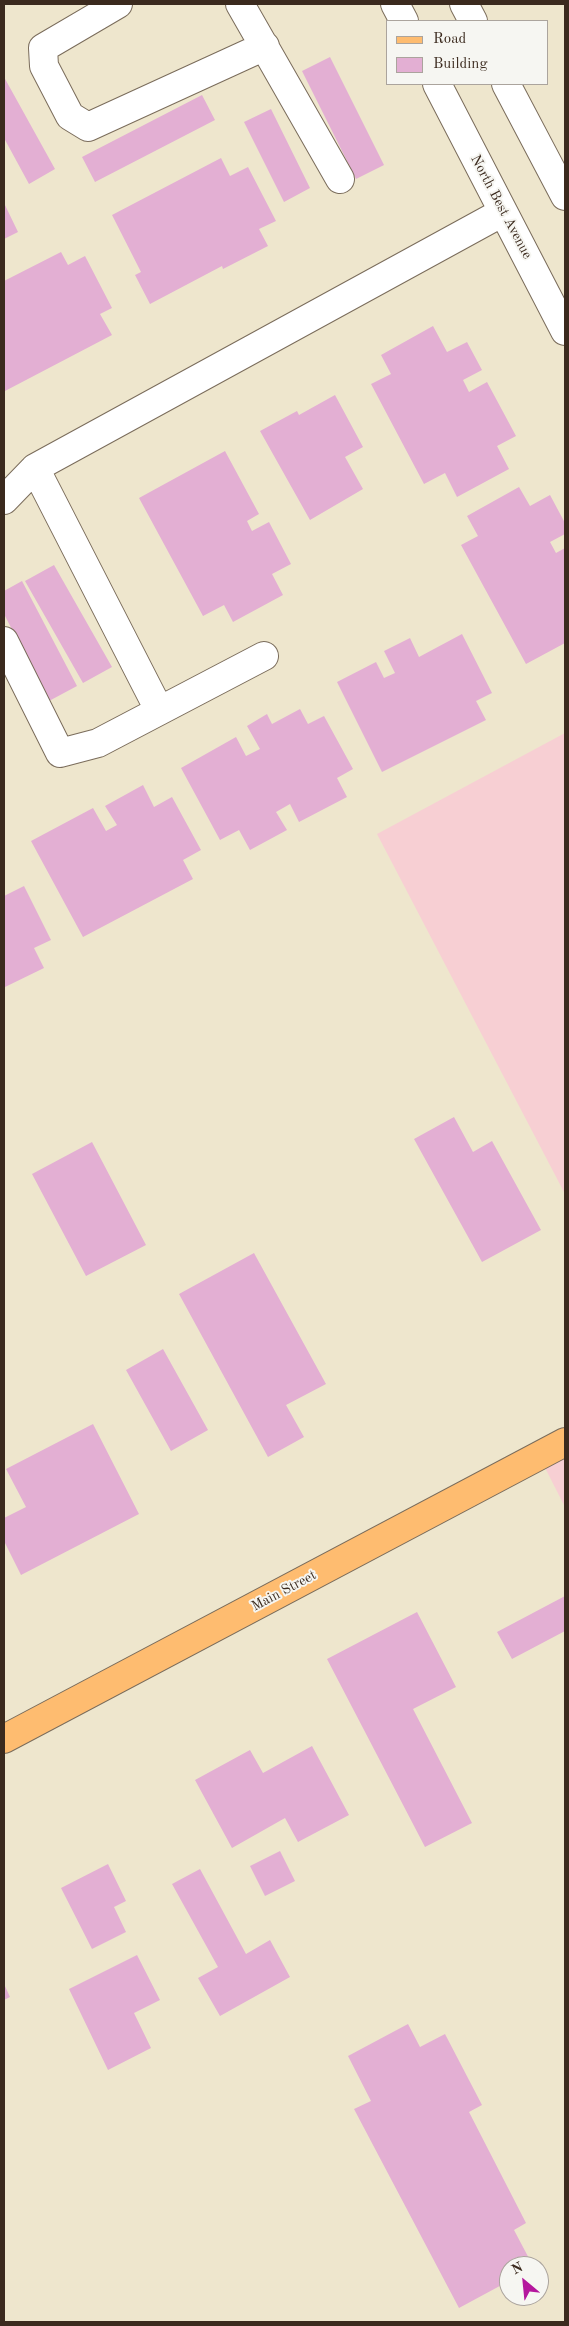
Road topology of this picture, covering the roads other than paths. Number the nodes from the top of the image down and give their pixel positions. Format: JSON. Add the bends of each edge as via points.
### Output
{"nodes":[{"id":1,"x":118,"y":4,"type":"edge"},
{"id":2,"x":240,"y":4,"type":"edge"},
{"id":3,"x":395,"y":4,"type":"edge"},
{"id":4,"x":464,"y":4,"type":"edge"},
{"id":5,"x":403,"y":20,"type":"edge"},
{"id":6,"x":472,"y":20,"type":"edge"},
{"id":7,"x":265,"y":46,"type":"junction"},
{"id":8,"x":437,"y":85,"type":"edge"},
{"id":9,"x":507,"y":85,"type":"edge"},
{"id":10,"x":340,"y":179,"type":"dead end"},
{"id":11,"x":565,"y":196,"type":"edge"},
{"id":12,"x":503,"y":212,"type":"junction"},
{"id":13,"x":565,"y":331,"type":"edge"},
{"id":14,"x":35,"y":468,"type":"junction"},
{"id":15,"x":4,"y":500,"type":"edge"},
{"id":16,"x":4,"y":641,"type":"edge"},
{"id":17,"x":264,"y":656,"type":"dead end"},
{"id":18,"x":159,"y":710,"type":"junction"},
{"id":19,"x":565,"y":1442,"type":"edge"},
{"id":20,"x":4,"y":1740,"type":"edge"}],
"edges":[{"from":1,"to":7,"type":"street","via":[[43,48],[44,66],[70,116],[88,128]]},
{"from":2,"to":7,"type":"street"},
{"from":3,"to":5,"type":"street"},
{"from":4,"to":6,"type":"street"},
{"from":7,"to":10,"type":"street"},
{"from":8,"to":12,"type":"street","name":"North Best Avenue"},
{"from":9,"to":11,"type":"street"},
{"from":12,"to":13,"type":"street","name":"North Best Avenue"},
{"from":12,"to":14,"type":"street"},
{"from":14,"to":15,"type":"street"},
{"from":14,"to":18,"type":"street"},
{"from":16,"to":18,"type":"street","via":[[60,752],[98,744]]},
{"from":17,"to":18,"type":"street"},
{"from":19,"to":20,"type":"main road","name":"Main Street"}]}
